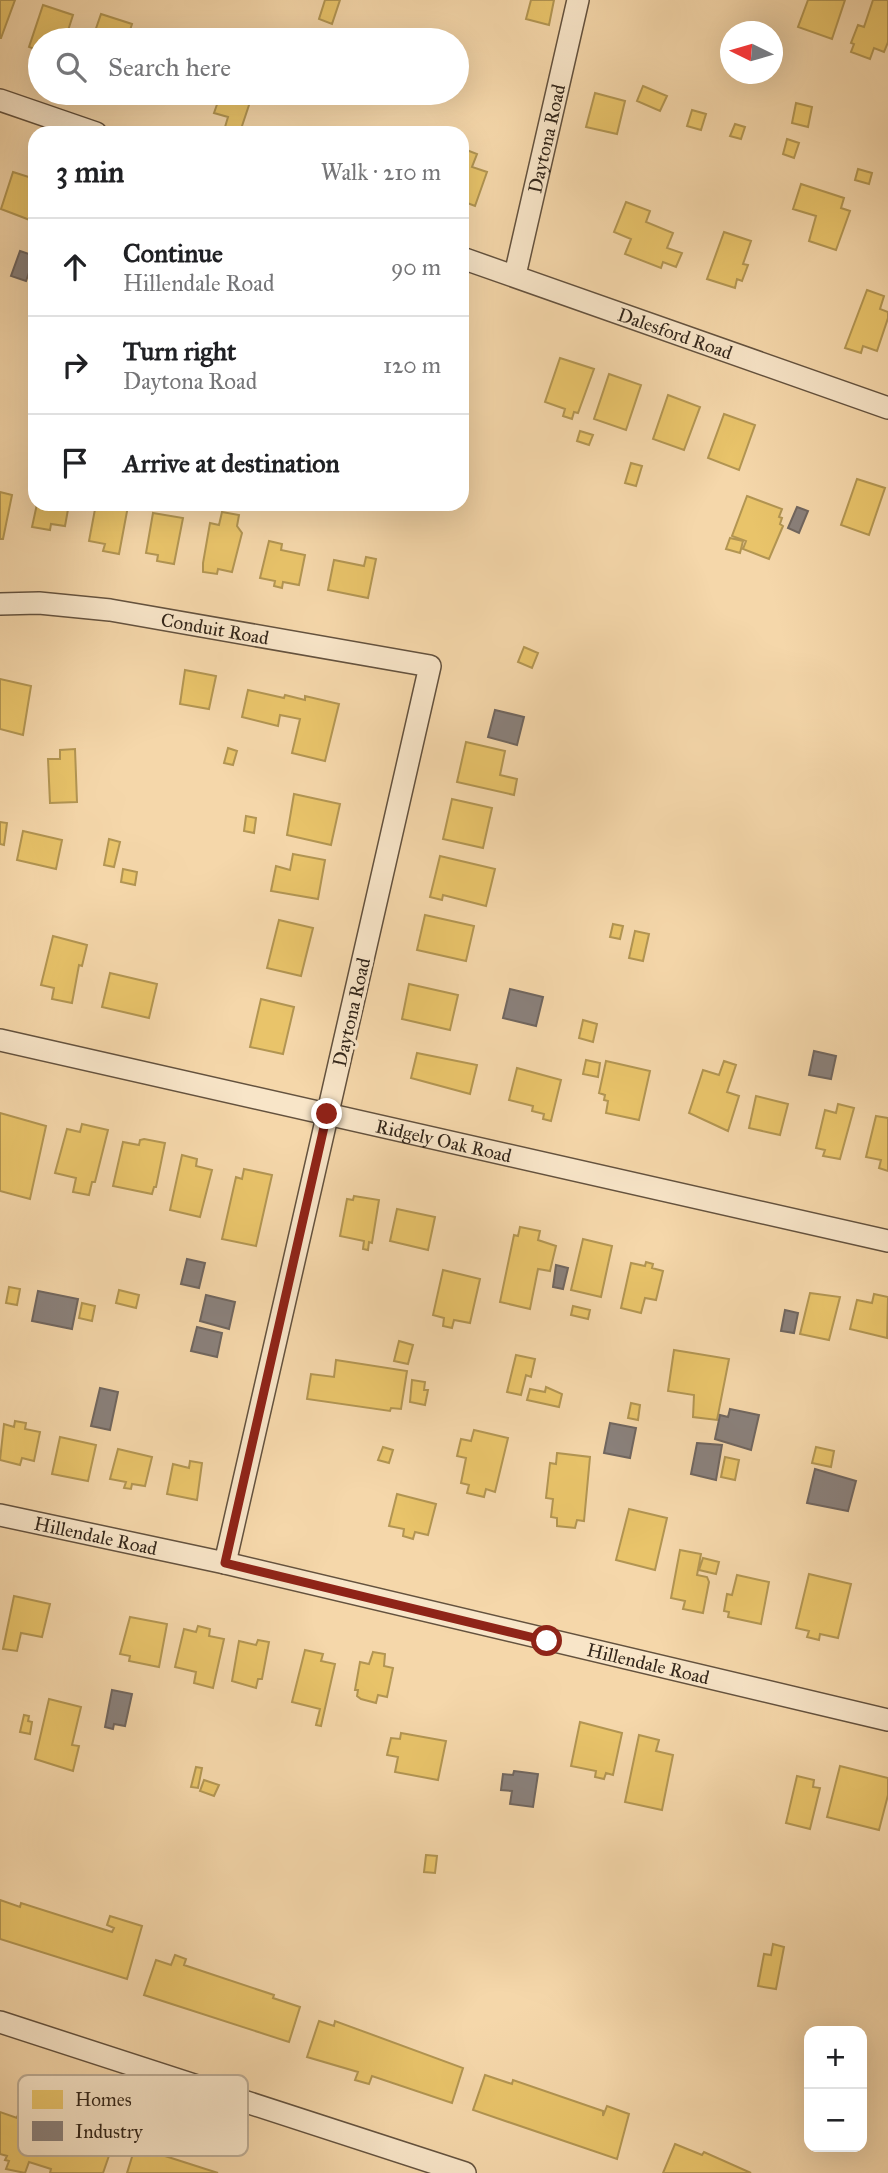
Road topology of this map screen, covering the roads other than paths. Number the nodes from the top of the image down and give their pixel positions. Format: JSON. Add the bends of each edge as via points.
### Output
{"nodes":[{"id":1,"x":578,"y":0,"type":"edge"},
{"id":2,"x":0,"y":100,"type":"edge"},
{"id":3,"x":76,"y":126,"type":"edge"},
{"id":4,"x":469,"y":260,"type":"edge"},
{"id":5,"x":515,"y":275,"type":"junction"},
{"id":6,"x":888,"y":408,"type":"edge"},
{"id":7,"x":0,"y":604,"type":"edge"},
{"id":8,"x":430,"y":666,"type":"joint"},
{"id":9,"x":0,"y":1041,"type":"edge"},
{"id":10,"x":327,"y":1114,"type":"junction"},
{"id":11,"x":888,"y":1241,"type":"edge"},
{"id":12,"x":0,"y":1515,"type":"edge"},
{"id":13,"x":225,"y":1563,"type":"junction"},
{"id":14,"x":888,"y":1720,"type":"edge"},
{"id":15,"x":0,"y":2022,"type":"edge"},
{"id":16,"x":163,"y":2075,"type":"edge"},
{"id":17,"x":248,"y":2103,"type":"edge"},
{"id":18,"x":465,"y":2173,"type":"edge"}],
"edges":[{"from":1,"to":5,"type":"street","name":"Daytona Road"},
{"from":2,"to":3,"type":"street"},
{"from":4,"to":5,"type":"street","name":"Dalesford Road"},
{"from":5,"to":6,"type":"street","name":"Dalesford Road"},
{"from":7,"to":8,"type":"street","name":"Conduit Road","via":[[110,610]]},
{"from":8,"to":10,"type":"street","name":"Daytona Road"},
{"from":9,"to":10,"type":"street","name":"Ridgely Oak Road"},
{"from":10,"to":11,"type":"street","name":"Ridgely Oak Road"},
{"from":10,"to":13,"type":"street","name":"Daytona Road"},
{"from":12,"to":13,"type":"street","name":"Hillendale Road"},
{"from":13,"to":14,"type":"street","name":"Hillendale Road"},
{"from":15,"to":16,"type":"street"},
{"from":17,"to":18,"type":"street"}]}
